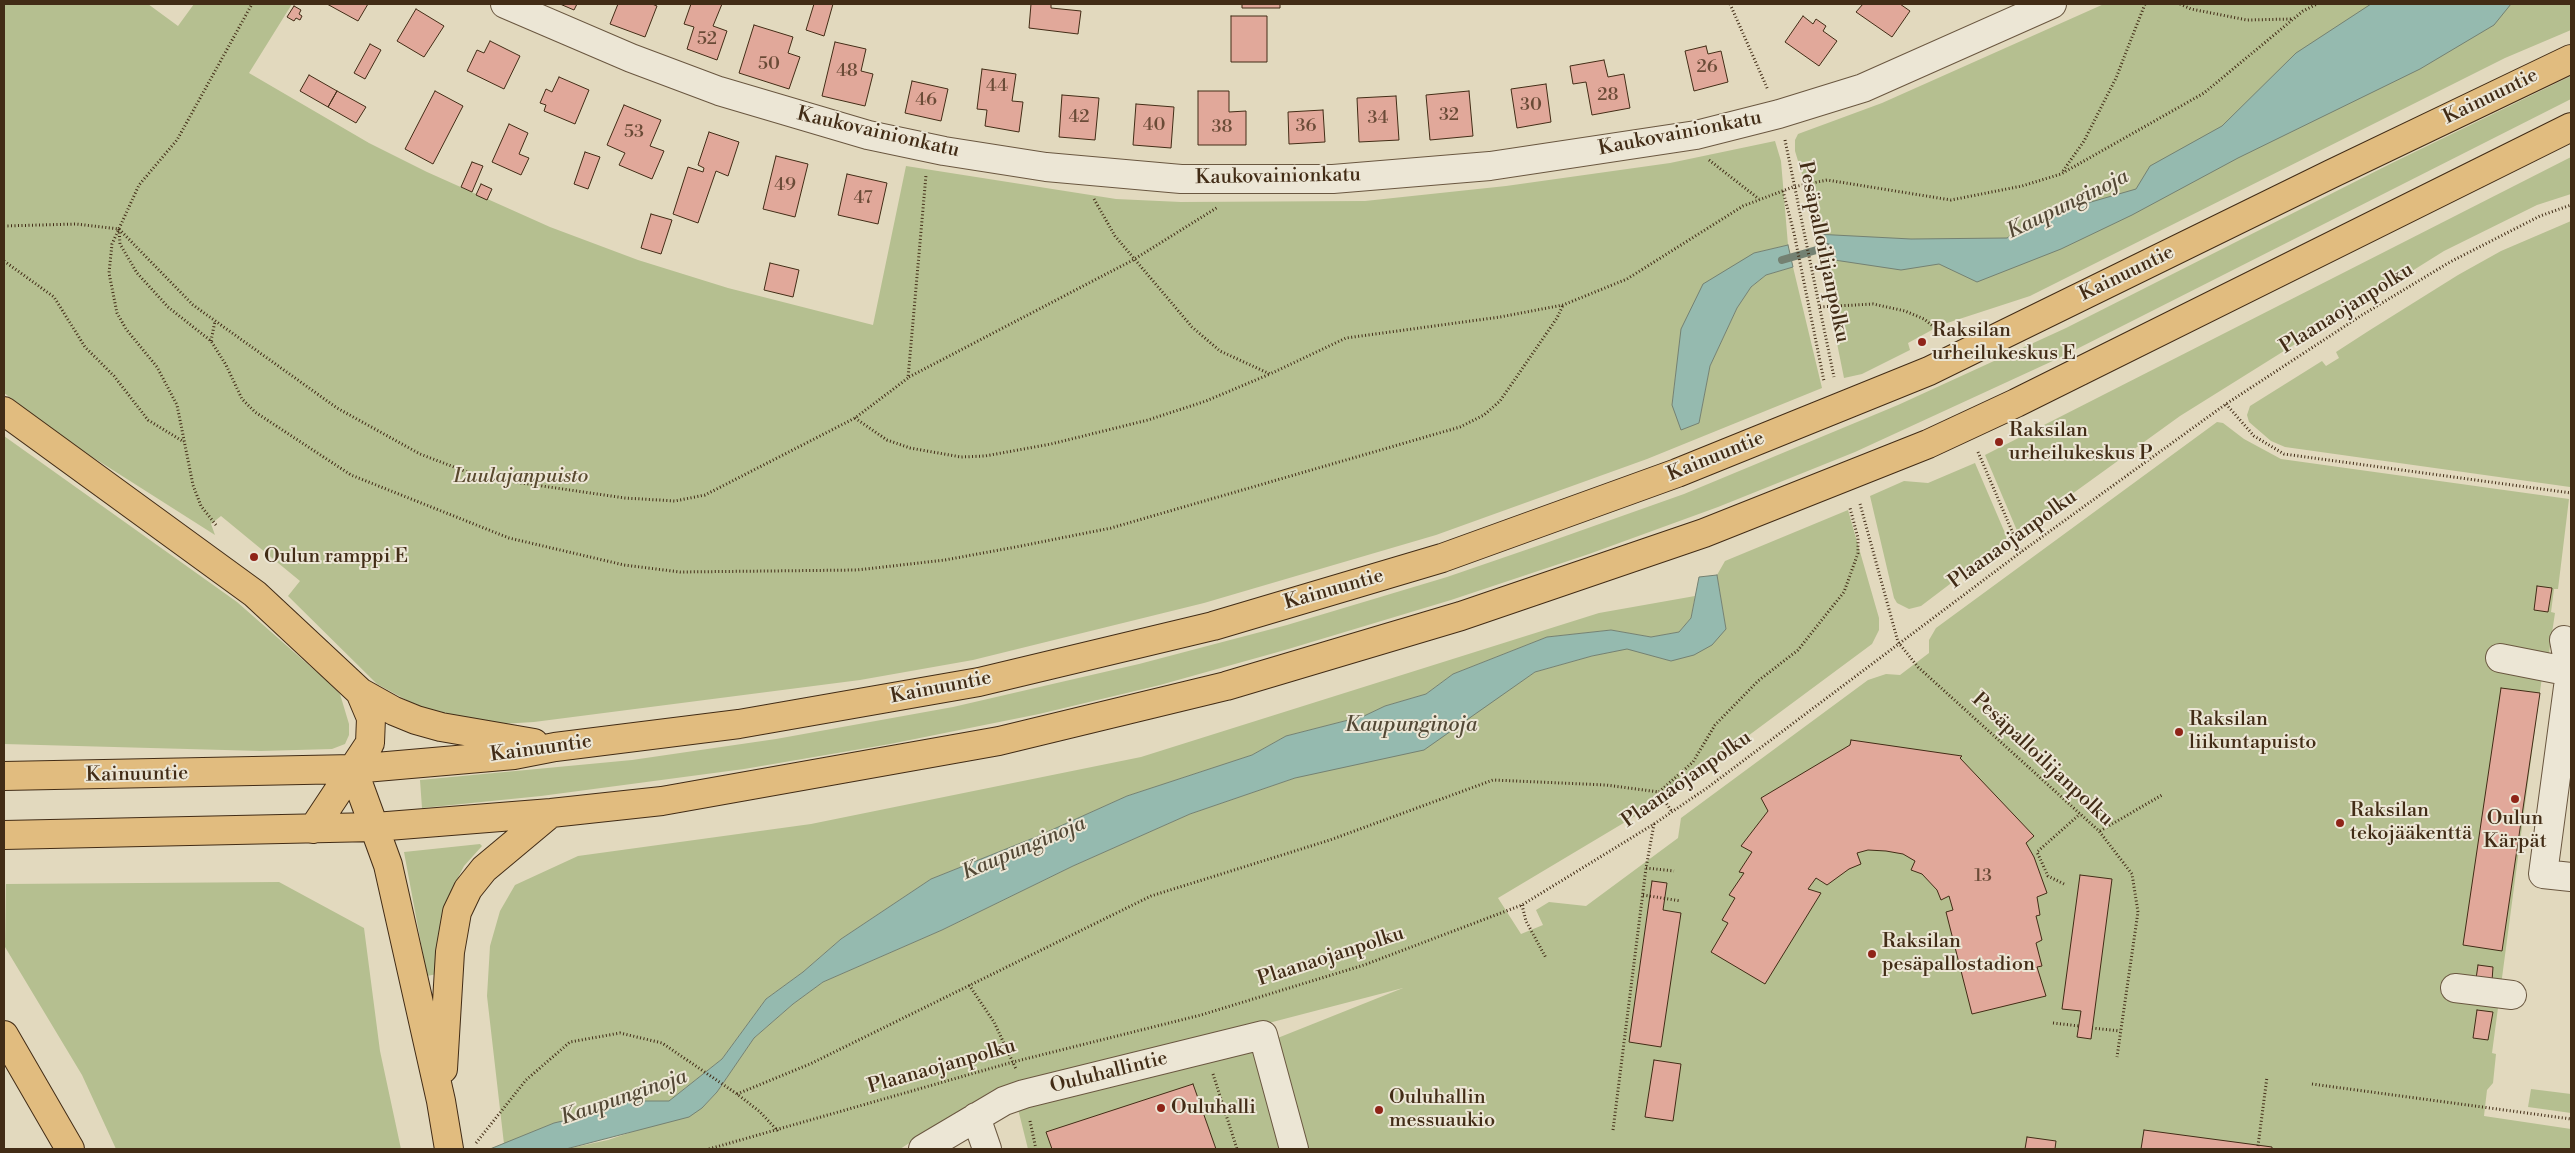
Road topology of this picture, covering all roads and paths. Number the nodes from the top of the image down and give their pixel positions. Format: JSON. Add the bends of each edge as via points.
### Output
{"nodes":[{"id":1,"x":252,"y":4,"type":"edge"},
{"id":2,"x":505,"y":4,"type":"edge"},
{"id":3,"x":1730,"y":4,"type":"edge"},
{"id":4,"x":2052,"y":4,"type":"edge"},
{"id":5,"x":2144,"y":4,"type":"edge"},
{"id":6,"x":2180,"y":4,"type":"edge"},
{"id":7,"x":2317,"y":4,"type":"edge"},
{"id":8,"x":2292,"y":19,"type":"junction"},
{"id":9,"x":2571,"y":59,"type":"edge"},
{"id":10,"x":1781,"y":124,"type":"junction"},
{"id":11,"x":2571,"y":127,"type":"edge"},
{"id":12,"x":1706,"y":158,"type":"dead end"},
{"id":13,"x":926,"y":166,"type":"dead end"},
{"id":14,"x":2061,"y":174,"type":"junction"},
{"id":15,"x":1793,"y":187,"type":"junction"},
{"id":16,"x":1783,"y":191,"type":"junction"},
{"id":17,"x":1093,"y":198,"type":"dead end"},
{"id":18,"x":1760,"y":200,"type":"junction"},
{"id":19,"x":1224,"y":203,"type":"dead end"},
{"id":20,"x":2571,"y":205,"type":"edge"},
{"id":21,"x":4,"y":226,"type":"edge"},
{"id":22,"x":119,"y":229,"type":"junction"},
{"id":23,"x":1133,"y":260,"type":"junction"},
{"id":24,"x":4,"y":261,"type":"edge"},
{"id":25,"x":1564,"y":305,"type":"junction"},
{"id":26,"x":1820,"y":307,"type":"junction"},
{"id":27,"x":215,"y":321,"type":"junction"},
{"id":28,"x":1937,"y":334,"type":"dead end"},
{"id":29,"x":211,"y":341,"type":"junction"},
{"id":30,"x":1270,"y":374,"type":"junction"},
{"id":31,"x":1834,"y":377,"type":"dead end"},
{"id":32,"x":908,"y":378,"type":"junction"},
{"id":33,"x":1824,"y":381,"type":"dead end"},
{"id":34,"x":2226,"y":404,"type":"junction"},
{"id":35,"x":4,"y":411,"type":"edge"},
{"id":36,"x":855,"y":418,"type":"junction"},
{"id":37,"x":184,"y":442,"type":"junction"},
{"id":38,"x":1978,"y":452,"type":"dead end"},
{"id":39,"x":2571,"y":494,"type":"edge"},
{"id":40,"x":1860,"y":504,"type":"dead end"},
{"id":41,"x":1850,"y":508,"type":"dead end"},
{"id":42,"x":216,"y":525,"type":"dead end"},
{"id":43,"x":2021,"y":552,"type":"junction"},
{"id":44,"x":2564,"y":640,"type":"dead end"},
{"id":45,"x":1898,"y":642,"type":"junction"},
{"id":46,"x":2500,"y":658,"type":"dead end"},
{"id":47,"x":2570,"y":672,"type":"edge"},
{"id":48,"x":360,"y":692,"type":"junction"},
{"id":49,"x":555,"y":747,"type":"junction"},
{"id":50,"x":352,"y":769,"type":"junction"},
{"id":51,"x":4,"y":776,"type":"edge"},
{"id":52,"x":1659,"y":792,"type":"junction"},
{"id":53,"x":2162,"y":794,"type":"dead end"},
{"id":54,"x":1672,"y":812,"type":"junction"},
{"id":55,"x":551,"y":813,"type":"junction"},
{"id":56,"x":2080,"y":814,"type":"junction"},
{"id":57,"x":1654,"y":824,"type":"junction"},
{"id":58,"x":375,"y":827,"type":"junction"},
{"id":59,"x":314,"y":829,"type":"junction"},
{"id":60,"x":2099,"y":831,"type":"junction"},
{"id":61,"x":4,"y":835,"type":"edge"},
{"id":62,"x":1646,"y":868,"type":"junction"},
{"id":63,"x":1674,"y":871,"type":"dead end"},
{"id":64,"x":2571,"y":877,"type":"edge"},
{"id":65,"x":2064,"y":884,"type":"dead end"},
{"id":66,"x":1642,"y":895,"type":"junction"},
{"id":67,"x":1681,"y":901,"type":"dead end"},
{"id":68,"x":1522,"y":905,"type":"junction"},
{"id":69,"x":1546,"y":958,"type":"dead end"},
{"id":70,"x":969,"y":984,"type":"junction"},
{"id":71,"x":2455,"y":988,"type":"dead end"},
{"id":72,"x":2512,"y":996,"type":"dead end"},
{"id":73,"x":1201,"y":1014,"type":"junction"},
{"id":74,"x":2053,"y":1022,"type":"dead end"},
{"id":75,"x":2079,"y":1026,"type":"dead end"},
{"id":76,"x":2092,"y":1028,"type":"dead end"},
{"id":77,"x":2120,"y":1031,"type":"junction"},
{"id":78,"x":4,"y":1035,"type":"edge"},
{"id":79,"x":1205,"y":1049,"type":"junction"},
{"id":80,"x":2117,"y":1057,"type":"dead end"},
{"id":81,"x":1013,"y":1062,"type":"junction"},
{"id":82,"x":2267,"y":1077,"type":"dead end"},
{"id":83,"x":2312,"y":1084,"type":"dead end"},
{"id":84,"x":737,"y":1094,"type":"junction"},
{"id":85,"x":441,"y":1100,"type":"junction"},
{"id":86,"x":976,"y":1117,"type":"junction"},
{"id":87,"x":2571,"y":1120,"type":"edge"},
{"id":88,"x":1613,"y":1130,"type":"dead end"},
{"id":89,"x":778,"y":1131,"type":"junction"},
{"id":90,"x":2258,"y":1146,"type":"dead end"},
{"id":91,"x":461,"y":1147,"type":"edge"},
{"id":92,"x":70,"y":1149,"type":"edge"},
{"id":93,"x":709,"y":1149,"type":"edge"},
{"id":94,"x":923,"y":1149,"type":"edge"},
{"id":95,"x":987,"y":1149,"type":"edge"},
{"id":96,"x":1237,"y":1149,"type":"edge"},
{"id":97,"x":1294,"y":1149,"type":"edge"}],
"edges":[{"from":1,"to":22,"type":"path","via":[[177,140],[138,185]]},
{"from":2,"to":10,"type":"street","name":"Kaukovainionkatu","via":[[630,58],[719,91],[846,129],[1024,164],[1162,177],[1333,179],[1490,166]]},
{"from":3,"to":10,"type":"path","name":"Pesäpalloilijanpolku"},
{"from":4,"to":10,"type":"street","name":"Kaukovainionkatu"},
{"from":5,"to":14,"type":"path","via":[[2116,78],[2084,141]]},
{"from":6,"to":8,"type":"path","via":[[2247,20]]},
{"from":7,"to":8,"type":"path"},
{"from":8,"to":14,"type":"path","via":[[2204,93]]},
{"from":9,"to":49,"type":"highway","name":"Kainuuntie","via":[[1930,371],[1677,473],[1442,558],[1213,626],[979,682],[739,724]]},
{"from":10,"to":15,"type":"path","name":"Pesäpalloilijanpolku"},
{"from":11,"to":55,"type":"highway","via":[[1928,444],[1704,533],[1546,588],[1226,686],[999,741],[662,801]]},
{"from":12,"to":18,"type":"path"},
{"from":13,"to":32,"type":"path"},
{"from":14,"to":15,"type":"path","via":[[2022,186],[1951,200],[1827,180]]},
{"from":15,"to":16,"type":"path"},
{"from":15,"to":26,"type":"path","name":"Pesäpalloilijanpolku"},
{"from":16,"to":18,"type":"path"},
{"from":16,"to":33,"type":"path"},
{"from":17,"to":23,"type":"path"},
{"from":18,"to":25,"type":"path","via":[[1743,206],[1627,279]]},
{"from":19,"to":23,"type":"path"},
{"from":20,"to":34,"type":"path","name":"Plaanaojanpolku","via":[[2540,216],[2450,262]]},
{"from":21,"to":22,"type":"path","via":[[76,224]]},
{"from":22,"to":27,"type":"path","via":[[193,305]]},
{"from":22,"to":29,"type":"path","via":[[120,244],[137,273],[168,307]]},
{"from":22,"to":37,"type":"path","via":[[112,244],[109,273],[118,312],[126,329],[168,385],[177,405]]},
{"from":23,"to":30,"type":"path","via":[[1192,327],[1220,351]]},
{"from":23,"to":32,"type":"path"},
{"from":24,"to":37,"type":"path","via":[[54,297],[85,347],[114,376],[148,420]]},
{"from":25,"to":29,"type":"path","via":[[1500,401],[1484,415],[1460,427],[1111,528],[945,560],[848,570],[680,572],[624,565],[509,538],[351,475],[254,412],[242,399]]},
{"from":25,"to":30,"type":"path","via":[[1346,338]]},
{"from":26,"to":28,"type":"path","via":[[1873,304],[1904,311],[1924,319]]},
{"from":26,"to":31,"type":"path","name":"Pesäpalloilijanpolku"},
{"from":27,"to":29,"type":"path"},
{"from":27,"to":36,"type":"path","via":[[337,408],[420,454],[480,477],[542,487],[676,501],[705,495]]},
{"from":30,"to":36,"type":"path","via":[[1206,401],[1148,420],[1051,444],[985,456],[961,457],[910,448],[887,440]]},
{"from":32,"to":36,"type":"path"},
{"from":34,"to":39,"type":"path","via":[[2254,436],[2284,454]]},
{"from":34,"to":43,"type":"path","name":"Plaanaojanpolku"},
{"from":35,"to":48,"type":"highway","via":[[255,594]]},
{"from":37,"to":42,"type":"path","via":[[201,506]]},
{"from":38,"to":43,"type":"path"},
{"from":40,"to":45,"type":"path","name":"Pesäpalloilijanpolku"},
{"from":41,"to":52,"type":"path","via":[[1858,538],[1858,553],[1841,597],[1798,650],[1758,682],[1716,725],[1692,762]]},
{"from":43,"to":45,"type":"path","name":"Plaanaojanpolku"},
{"from":44,"to":47,"type":"street"},
{"from":45,"to":54,"type":"path","name":"Plaanaojanpolku"},
{"from":45,"to":56,"type":"path","name":"Pesäpalloilijanpolku","via":[[1918,667]]},
{"from":46,"to":47,"type":"street"},
{"from":47,"to":64,"type":"street","via":[[2534,880]]},
{"from":48,"to":49,"type":"highway","via":[[416,720]]},
{"from":48,"to":50,"type":"highway","via":[[371,718],[372,731],[370,743]]},
{"from":49,"to":50,"type":"highway","name":"Kainuuntie","via":[[514,755]]},
{"from":50,"to":51,"type":"highway","name":"Kainuuntie"},
{"from":50,"to":58,"type":"highway"},
{"from":50,"to":59,"type":"highway"},
{"from":52,"to":54,"type":"path"},
{"from":52,"to":70,"type":"path","via":[[1606,785],[1493,780],[1330,840],[1151,896]]},
{"from":53,"to":60,"type":"path"},
{"from":54,"to":57,"type":"path","name":"Plaanaojanpolku"},
{"from":55,"to":58,"type":"highway"},
{"from":55,"to":85,"type":"highway","via":[[484,869],[468,889],[457,912],[450,952]]},
{"from":56,"to":60,"type":"path","name":"Pesäpalloilijanpolku"},
{"from":56,"to":65,"type":"path","via":[[2037,852],[2048,876]]},
{"from":57,"to":62,"type":"path"},
{"from":57,"to":68,"type":"path","name":"Plaanaojanpolku"},
{"from":58,"to":59,"type":"highway"},
{"from":58,"to":85,"type":"highway","via":[[388,864]]},
{"from":59,"to":61,"type":"highway"},
{"from":60,"to":77,"type":"path","name":"Pesäpalloilijanpolku","via":[[2132,874],[2138,912]]},
{"from":62,"to":63,"type":"path"},
{"from":62,"to":66,"type":"path"},
{"from":66,"to":67,"type":"path"},
{"from":66,"to":88,"type":"path"},
{"from":68,"to":69,"type":"path","via":[[1526,921]]},
{"from":68,"to":73,"type":"path","name":"Plaanaojanpolku","via":[[1364,965]]},
{"from":70,"to":81,"type":"path","via":[[994,1022]]},
{"from":70,"to":84,"type":"path","via":[[810,1064]]},
{"from":71,"to":72,"type":"street"},
{"from":73,"to":79,"type":"path"},
{"from":73,"to":81,"type":"path","name":"Plaanaojanpolku"},
{"from":74,"to":75,"type":"path"},
{"from":76,"to":77,"type":"path"},
{"from":77,"to":80,"type":"path","name":"Pesäpalloilijanpolku"},
{"from":78,"to":92,"type":"highway"},
{"from":79,"to":86,"type":"street","name":"Ouluhallintie","via":[[1024,1094]]},
{"from":79,"to":96,"type":"path"},
{"from":79,"to":97,"type":"street","name":"Ouluhallintie","via":[[1263,1035]]},
{"from":81,"to":89,"type":"path","name":"Plaanaojanpolku"},
{"from":82,"to":90,"type":"path"},
{"from":83,"to":87,"type":"path"},
{"from":84,"to":89,"type":"path"},
{"from":84,"to":91,"type":"path","via":[[662,1043],[620,1033],[570,1042],[526,1080],[480,1140]]},
{"from":85,"to":91,"type":"highway"},
{"from":86,"to":94,"type":"street","name":"Ouluhallintie"},
{"from":86,"to":95,"type":"street"},
{"from":89,"to":93,"type":"path","name":"Plaanaojanpolku"}]}
